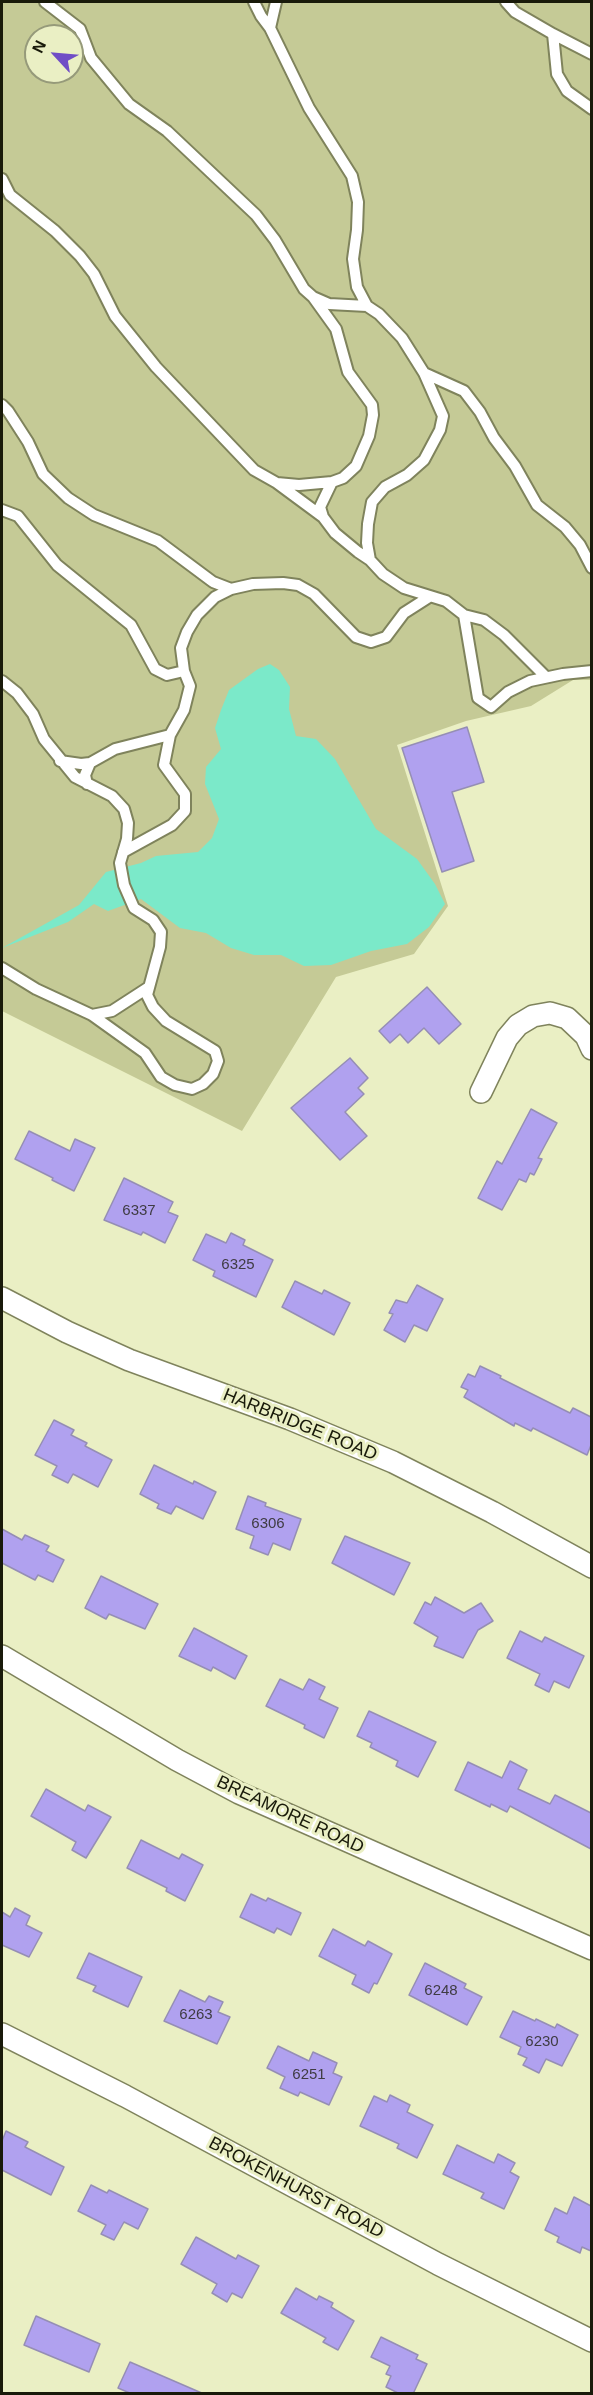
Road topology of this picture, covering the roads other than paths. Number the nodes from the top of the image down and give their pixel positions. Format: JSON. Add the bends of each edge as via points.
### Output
{"nodes":[{"id":1,"x":45,"y":2,"type":"edge"},
{"id":2,"x":254,"y":2,"type":"edge"},
{"id":3,"x":276,"y":2,"type":"edge"},
{"id":4,"x":506,"y":2,"type":"edge"},
{"id":5,"x":270,"y":28,"type":"junction"},
{"id":6,"x":553,"y":34,"type":"junction"},
{"id":7,"x":591,"y":54,"type":"edge"},
{"id":8,"x":591,"y":108,"type":"edge"},
{"id":9,"x":2,"y":179,"type":"edge"},
{"id":10,"x":313,"y":297,"type":"junction"},
{"id":11,"x":367,"y":306,"type":"junction"},
{"id":12,"x":424,"y":374,"type":"junction"},
{"id":13,"x":2,"y":405,"type":"edge"},
{"id":14,"x":333,"y":482,"type":"junction"},
{"id":15,"x":277,"y":483,"type":"junction"},
{"id":16,"x":2,"y":510,"type":"edge"},
{"id":17,"x":322,"y":517,"type":"junction"},
{"id":18,"x":370,"y":560,"type":"junction"},
{"id":19,"x":591,"y":568,"type":"edge"},
{"id":20,"x":231,"y":588,"type":"junction"},
{"id":21,"x":429,"y":597,"type":"junction"},
{"id":22,"x":464,"y":615,"type":"junction"},
{"id":23,"x":184,"y":670,"type":"junction"},
{"id":24,"x":591,"y":671,"type":"edge"},
{"id":25,"x":546,"y":677,"type":"junction"},
{"id":26,"x":2,"y":681,"type":"edge"},
{"id":27,"x":170,"y":735,"type":"junction"},
{"id":28,"x":60,"y":761,"type":"junction"},
{"id":29,"x":90,"y":763,"type":"junction"},
{"id":30,"x":87,"y":784,"type":"junction"},
{"id":31,"x":123,"y":852,"type":"junction"},
{"id":32,"x":2,"y":968,"type":"edge"},
{"id":33,"x":148,"y":987,"type":"junction"},
{"id":34,"x":92,"y":1015,"type":"junction"},
{"id":35,"x":591,"y":1049,"type":"edge"},
{"id":36,"x":481,"y":1092,"type":"dead end"},
{"id":37,"x":2,"y":1298,"type":"edge"},
{"id":38,"x":591,"y":1567,"type":"edge"},
{"id":39,"x":2,"y":1656,"type":"edge"},
{"id":40,"x":591,"y":1949,"type":"edge"},
{"id":41,"x":2,"y":2034,"type":"edge"},
{"id":42,"x":591,"y":2341,"type":"edge"}],
"edges":[{"from":1,"to":10,"type":"lane","via":[[80,29],[91,58],[129,104],[167,132],[256,215]]},
{"from":2,"to":5,"type":"lane"},
{"from":3,"to":5,"type":"lane"},
{"from":4,"to":6,"type":"lane","via":[[515,12]]},
{"from":5,"to":11,"type":"lane","via":[[309,108],[352,176],[358,202],[353,259],[357,287]]},
{"from":6,"to":7,"type":"lane"},
{"from":6,"to":8,"type":"lane","via":[[556,74],[567,91]]},
{"from":9,"to":15,"type":"lane","via":[[10,195],[80,256],[94,274],[115,316],[156,367],[254,470]]},
{"from":10,"to":11,"type":"lane","via":[[329,304]]},
{"from":10,"to":14,"type":"lane","via":[[336,329],[348,372],[372,405],[369,436],[356,466]]},
{"from":11,"to":12,"type":"lane","via":[[402,338]]},
{"from":12,"to":18,"type":"lane","via":[[443,416],[440,430],[424,460],[385,487],[372,502],[367,534]]},
{"from":12,"to":19,"type":"lane","via":[[464,391],[537,505],[565,526]]},
{"from":13,"to":20,"type":"lane","via":[[28,442],[43,474],[68,498],[94,515],[158,541],[213,582]]},
{"from":14,"to":15,"type":"lane"},
{"from":14,"to":17,"type":"lane","via":[[320,507]]},
{"from":15,"to":17,"type":"lane"},
{"from":16,"to":23,"type":"lane","via":[[18,516],[57,565],[131,625],[155,669],[167,675]]},
{"from":17,"to":18,"type":"lane","via":[[335,533]]},
{"from":18,"to":21,"type":"lane","via":[[404,588]]},
{"from":20,"to":21,"type":"lane","via":[[253,584],[298,585],[314,594],[356,637],[371,642],[386,637],[404,613]]},
{"from":20,"to":23,"type":"lane","via":[[197,615],[187,632],[181,648]]},
{"from":21,"to":22,"type":"lane","via":[[446,602]]},
{"from":22,"to":25,"type":"lane","via":[[484,620]]},
{"from":22,"to":25,"type":"lane","via":[[478,698],[491,707],[508,692]]},
{"from":23,"to":27,"type":"lane","via":[[190,686],[184,710]]},
{"from":24,"to":25,"type":"lane"},
{"from":26,"to":28,"type":"lane","via":[[33,714],[44,740]]},
{"from":27,"to":29,"type":"lane","via":[[115,749]]},
{"from":27,"to":31,"type":"lane","via":[[164,765],[185,794],[185,811],[172,825]]},
{"from":28,"to":29,"type":"lane"},
{"from":28,"to":30,"type":"lane"},
{"from":29,"to":30,"type":"lane","via":[[85,775]]},
{"from":30,"to":31,"type":"lane","via":[[112,796],[124,809],[128,823]]},
{"from":31,"to":33,"type":"lane","via":[[120,863],[124,885],[134,908],[153,920],[161,932]]},
{"from":32,"to":34,"type":"lane"},
{"from":33,"to":34,"type":"lane","via":[[112,1011]]},
{"from":33,"to":34,"type":"lane","via":[[153,1007],[166,1021],[215,1051],[218,1061],[203,1084],[192,1089],[161,1077],[145,1053]]},
{"from":35,"to":36,"type":"street","via":[[586,1036],[567,1018],[550,1013],[534,1016],[518,1024],[507,1038]]},
{"from":37,"to":38,"type":"street","name":"HARBRIDGE ROAD","via":[[129,1360],[393,1462]]},
{"from":39,"to":40,"type":"street","name":"BREAMORE ROAD","via":[[239,1793]]},
{"from":41,"to":42,"type":"street","name":"BROKENHURST ROAD"}]}
